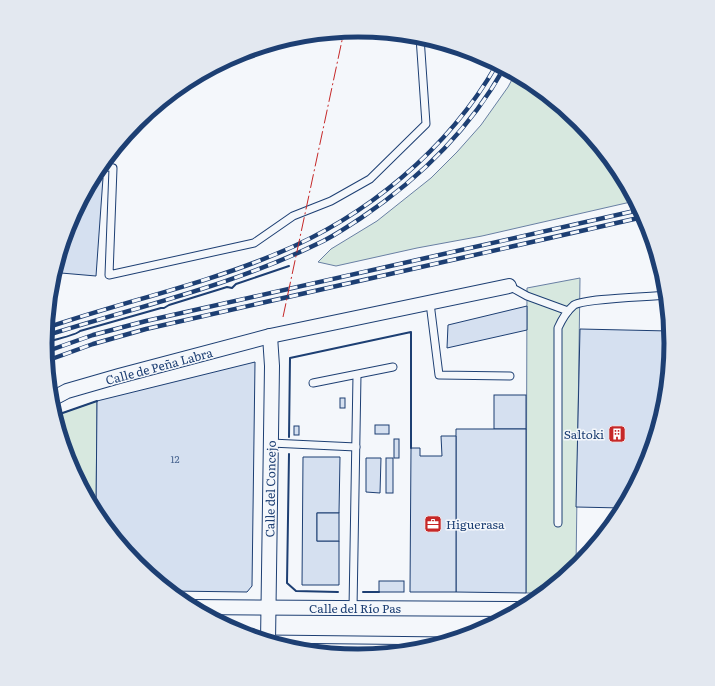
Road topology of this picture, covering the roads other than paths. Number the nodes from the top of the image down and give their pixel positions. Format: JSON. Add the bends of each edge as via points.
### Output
{"nodes":[{"id":1,"x":420,"y":44,"type":"edge"},
{"id":2,"x":108,"y":167,"type":"edge"},
{"id":3,"x":510,"y":286,"type":"joint"},
{"id":4,"x":660,"y":295,"type":"edge"},
{"id":5,"x":430,"y":302,"type":"junction"},
{"id":6,"x":568,"y":311,"type":"junction"},
{"id":7,"x":270,"y":336,"type":"junction"},
{"id":8,"x":394,"y":367,"type":"dead end"},
{"id":9,"x":357,"y":375,"type":"junction"},
{"id":10,"x":510,"y":376,"type":"dead end"},
{"id":11,"x":313,"y":383,"type":"dead end"},
{"id":12,"x":56,"y":397,"type":"edge"},
{"id":13,"x":271,"y":443,"type":"junction"},
{"id":14,"x":356,"y":447,"type":"junction"},
{"id":15,"x":558,"y":523,"type":"dead end"},
{"id":16,"x":202,"y":607,"type":"edge"},
{"id":17,"x":268,"y":607,"type":"junction"},
{"id":18,"x":353,"y":608,"type":"junction"},
{"id":19,"x":508,"y":609,"type":"edge"},
{"id":20,"x":268,"y":636,"type":"edge"},
{"id":21,"x":283,"y":640,"type":"edge"},
{"id":22,"x":428,"y":641,"type":"edge"}],
"edges":[{"from":1,"to":2,"type":"lane","via":[[426,124],[370,179],[331,201],[293,216],[254,243],[109,275],[113,168]]},
{"from":3,"to":5,"type":"street","name":"Calle de Peña Labra"},
{"from":3,"to":6,"type":"lane","via":[[527,296]]},
{"from":4,"to":6,"type":"lane","via":[[588,301],[575,305]]},
{"from":5,"to":7,"type":"street","name":"Calle de Peña Labra"},
{"from":5,"to":10,"type":"lane","via":[[439,375]]},
{"from":6,"to":15,"type":"lane","via":[[558,328]]},
{"from":7,"to":12,"type":"street","name":"Calle de Peña Labra","via":[[118,376]]},
{"from":7,"to":13,"type":"street","name":"Calle del Concejo"},
{"from":8,"to":9,"type":"lane"},
{"from":9,"to":11,"type":"lane"},
{"from":9,"to":14,"type":"lane"},
{"from":13,"to":14,"type":"lane"},
{"from":13,"to":17,"type":"street","name":"Calle del Concejo"},
{"from":14,"to":18,"type":"lane"},
{"from":16,"to":17,"type":"street","name":"Calle del Río Pas"},
{"from":17,"to":18,"type":"street","name":"Calle del Río Pas"},
{"from":17,"to":20,"type":"street","name":"Calle del Concejo"},
{"from":18,"to":19,"type":"street","name":"Calle del Río Pas"},
{"from":21,"to":22,"type":"lane"}]}
